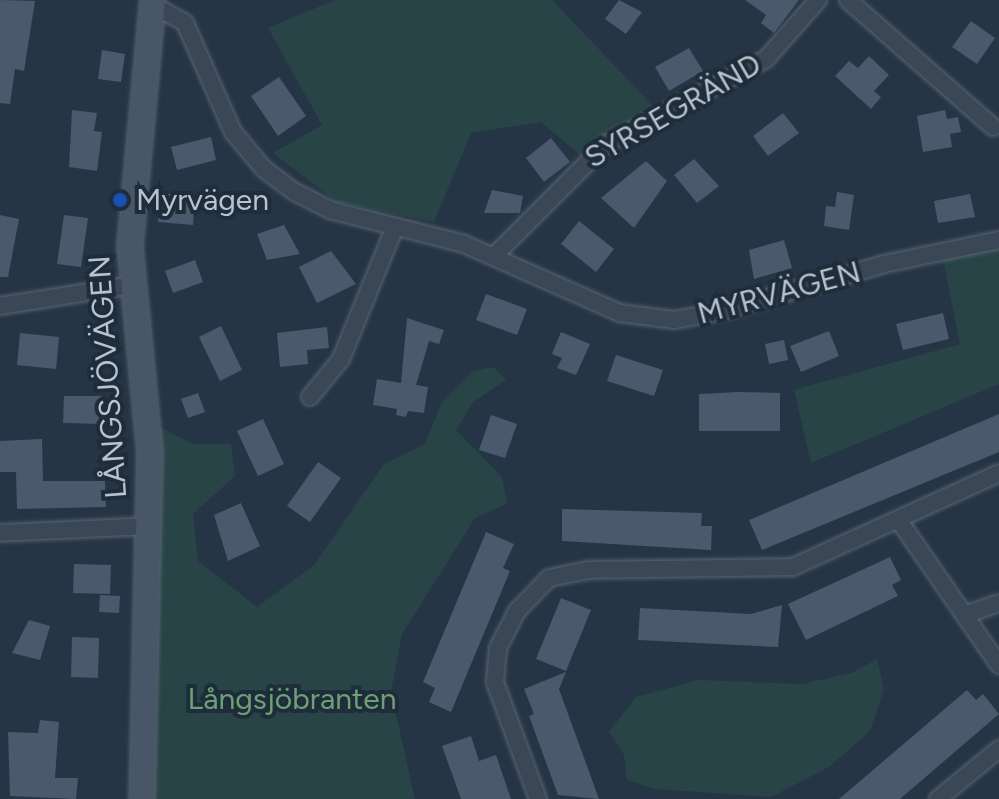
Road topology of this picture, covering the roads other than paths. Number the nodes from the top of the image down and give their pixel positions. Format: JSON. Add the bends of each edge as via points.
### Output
{"nodes":[{"id":1,"x":818,"y":0,"type":"edge"},
{"id":2,"x":848,"y":0,"type":"edge"},
{"id":3,"x":153,"y":3,"type":"edge"},
{"id":4,"x":993,"y":127,"type":"dead end"},
{"id":5,"x":394,"y":229,"type":"junction"},
{"id":6,"x":999,"y":240,"type":"edge"},
{"id":7,"x":494,"y":256,"type":"junction"},
{"id":8,"x":133,"y":285,"type":"junction"},
{"id":9,"x":0,"y":306,"type":"edge"},
{"id":10,"x":310,"y":397,"type":"dead end"},
{"id":11,"x":999,"y":473,"type":"edge"},
{"id":12,"x":900,"y":522,"type":"junction"},
{"id":13,"x":148,"y":526,"type":"junction"},
{"id":14,"x":0,"y":533,"type":"edge"},
{"id":15,"x":999,"y":603,"type":"edge"},
{"id":16,"x":964,"y":615,"type":"junction"},
{"id":17,"x":999,"y":665,"type":"edge"},
{"id":18,"x":999,"y":749,"type":"edge"},
{"id":19,"x":142,"y":799,"type":"edge"},
{"id":20,"x":538,"y":799,"type":"edge"},
{"id":21,"x":938,"y":799,"type":"edge"}],
"edges":[{"from":1,"to":7,"type":"street","name":"SYRSEGRÄND","via":[[766,59],[606,144]]},
{"from":2,"to":4,"type":"street"},
{"from":3,"to":5,"type":"street","name":"MYRVÄGEN","via":[[185,23],[215,101],[264,169],[330,210]]},
{"from":3,"to":8,"type":"street","name":"LÅNGSJÖVÄGEN","via":[[136,156]]},
{"from":5,"to":7,"type":"street","name":"MYRVÄGEN"},
{"from":5,"to":10,"type":"street","via":[[341,359]]},
{"from":6,"to":7,"type":"street","name":"MYRVÄGEN","via":[[675,320],[620,313]]},
{"from":8,"to":9,"type":"street"},
{"from":8,"to":13,"type":"street","name":"LÅNGSJÖVÄGEN","via":[[149,418]]},
{"from":11,"to":12,"type":"street"},
{"from":12,"to":16,"type":"street"},
{"from":12,"to":20,"type":"street","via":[[793,567],[589,570],[549,578],[517,611],[504,636],[495,682]]},
{"from":13,"to":14,"type":"street"},
{"from":13,"to":19,"type":"street","name":"LÅNGSJÖVÄGEN"},
{"from":15,"to":16,"type":"street"},
{"from":16,"to":17,"type":"street"},
{"from":18,"to":21,"type":"street"}]}
